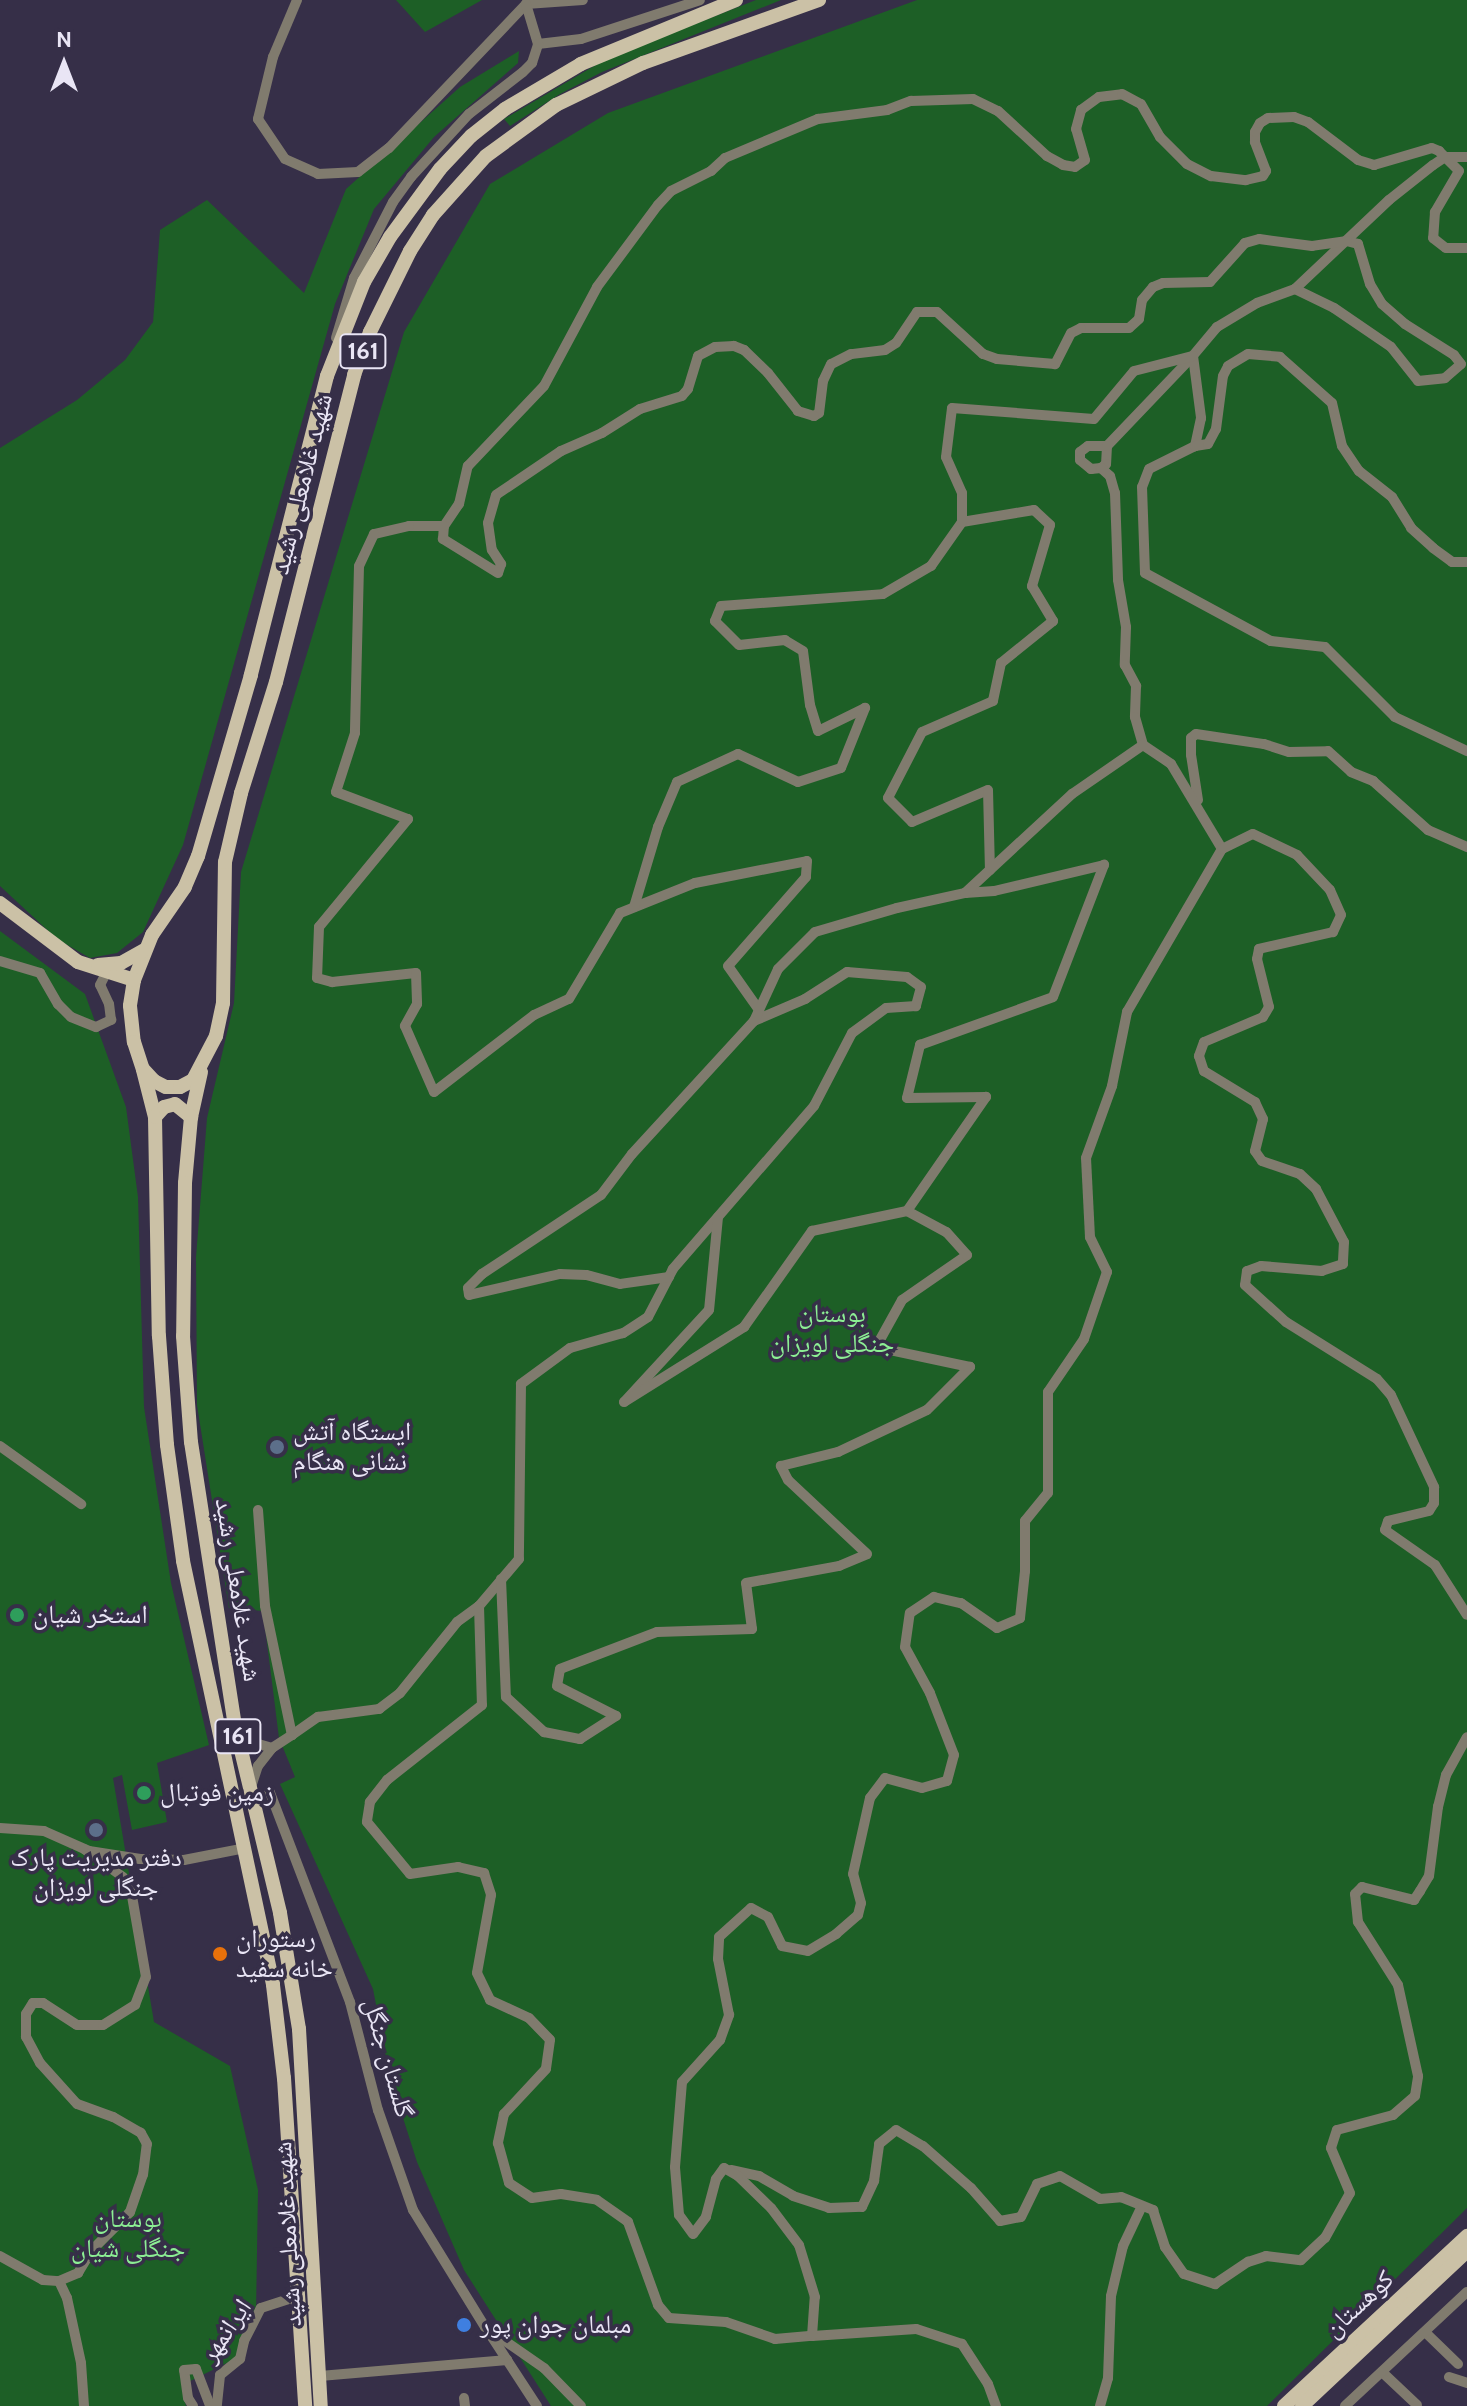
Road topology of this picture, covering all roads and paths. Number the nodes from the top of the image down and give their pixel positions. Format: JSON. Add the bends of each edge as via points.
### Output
{"nodes":[{"id":1,"x":297,"y":0,"type":"edge"},
{"id":2,"x":583,"y":0,"type":"edge"},
{"id":3,"x":700,"y":0,"type":"edge"},
{"id":4,"x":736,"y":0,"type":"edge"},
{"id":5,"x":819,"y":0,"type":"edge"},
{"id":6,"x":806,"y":3,"type":"edge"},
{"id":7,"x":526,"y":4,"type":"junction"},
{"id":8,"x":538,"y":44,"type":"junction"},
{"id":9,"x":1445,"y":157,"type":"junction"},
{"id":10,"x":1467,"y":157,"type":"edge"},
{"id":11,"x":1347,"y":241,"type":"junction"},
{"id":12,"x":1467,"y":248,"type":"edge"},
{"id":13,"x":1295,"y":289,"type":"junction"},
{"id":14,"x":1193,"y":356,"type":"junction"},
{"id":15,"x":327,"y":376,"type":"junction"},
{"id":16,"x":1107,"y":446,"type":"junction"},
{"id":17,"x":1195,"y":446,"type":"junction"},
{"id":18,"x":1101,"y":468,"type":"junction"},
{"id":19,"x":962,"y":522,"type":"junction"},
{"id":20,"x":444,"y":526,"type":"junction"},
{"id":21,"x":1467,"y":562,"type":"edge"},
{"id":22,"x":1143,"y":745,"type":"junction"},
{"id":23,"x":1467,"y":751,"type":"edge"},
{"id":24,"x":1199,"y":806,"type":"junction"},
{"id":25,"x":1467,"y":847,"type":"edge"},
{"id":26,"x":1222,"y":849,"type":"junction"},
{"id":27,"x":990,"y":870,"type":"junction"},
{"id":28,"x":965,"y":893,"type":"junction"},
{"id":29,"x":0,"y":903,"type":"edge"},
{"id":30,"x":634,"y":907,"type":"junction"},
{"id":31,"x":144,"y":950,"type":"junction"},
{"id":32,"x":0,"y":961,"type":"edge"},
{"id":33,"x":78,"y":962,"type":"junction"},
{"id":34,"x":106,"y":973,"type":"junction"},
{"id":35,"x":134,"y":980,"type":"junction"},
{"id":36,"x":757,"y":1015,"type":"junction"},
{"id":37,"x":203,"y":1064,"type":"junction"},
{"id":38,"x":143,"y":1069,"type":"junction"},
{"id":39,"x":155,"y":1117,"type":"junction"},
{"id":40,"x":191,"y":1117,"type":"junction"},
{"id":41,"x":907,"y":1211,"type":"junction"},
{"id":42,"x":718,"y":1216,"type":"junction"},
{"id":43,"x":669,"y":1277,"type":"junction"},
{"id":44,"x":0,"y":1446,"type":"edge"},
{"id":45,"x":81,"y":1504,"type":"dead end"},
{"id":46,"x":258,"y":1510,"type":"dead end"},
{"id":47,"x":501,"y":1579,"type":"junction"},
{"id":48,"x":479,"y":1606,"type":"junction"},
{"id":49,"x":1467,"y":1615,"type":"edge"},
{"id":50,"x":236,"y":1729,"type":"junction"},
{"id":51,"x":292,"y":1735,"type":"junction"},
{"id":52,"x":1467,"y":1737,"type":"edge"},
{"id":53,"x":272,"y":1748,"type":"junction"},
{"id":54,"x":269,"y":1790,"type":"dead end"},
{"id":55,"x":252,"y":1799,"type":"junction"},
{"id":56,"x":0,"y":1828,"type":"edge"},
{"id":57,"x":245,"y":1848,"type":"junction"},
{"id":58,"x":84,"y":1849,"type":"junction"},
{"id":59,"x":724,"y":2168,"type":"junction"},
{"id":60,"x":1141,"y":2208,"type":"junction"},
{"id":61,"x":1467,"y":2236,"type":"edge"},
{"id":62,"x":1467,"y":2251,"type":"edge"},
{"id":63,"x":0,"y":2256,"type":"edge"},
{"id":64,"x":59,"y":2281,"type":"junction"},
{"id":65,"x":1467,"y":2294,"type":"edge"},
{"id":66,"x":298,"y":2296,"type":"junction"},
{"id":67,"x":485,"y":2327,"type":"junction"},
{"id":68,"x":1425,"y":2332,"type":"junction"},
{"id":69,"x":812,"y":2336,"type":"junction"},
{"id":70,"x":507,"y":2360,"type":"junction"},
{"id":71,"x":1458,"y":2364,"type":"dead end"},
{"id":72,"x":1382,"y":2372,"type":"junction"},
{"id":73,"x":320,"y":2376,"type":"junction"},
{"id":74,"x":1449,"y":2377,"type":"dead end"},
{"id":75,"x":1467,"y":2383,"type":"edge"},
{"id":76,"x":1417,"y":2405,"type":"edge"},
{"id":77,"x":84,"y":2406,"type":"edge"},
{"id":78,"x":193,"y":2406,"type":"edge"},
{"id":79,"x":210,"y":2406,"type":"edge"},
{"id":80,"x":305,"y":2406,"type":"edge"},
{"id":81,"x":321,"y":2406,"type":"edge"},
{"id":82,"x":537,"y":2406,"type":"edge"},
{"id":83,"x":581,"y":2406,"type":"edge"},
{"id":84,"x":996,"y":2406,"type":"edge"},
{"id":85,"x":1100,"y":2406,"type":"edge"},
{"id":86,"x":1284,"y":2406,"type":"edge"},
{"id":87,"x":1302,"y":2406,"type":"edge"},
{"id":88,"x":1346,"y":2406,"type":"edge"}],
"edges":[{"from":1,"to":7,"type":"street","via":[[273,57],[258,119],[285,159],[318,174],[358,172],[389,148]]},
{"from":2,"to":7,"type":"street"},
{"from":3,"to":8,"type":"street","via":[[581,39]]},
{"from":4,"to":15,"type":"main road","name":"شهید غلامعلی رشید","number":"161","via":[[581,64],[516,101],[471,136],[390,237],[364,282]]},
{"from":5,"to":6,"type":"main road","name":"شهید غلامعلی رشید","number":"161"},
{"from":6,"to":37,"type":"main road","name":"شهید غلامعلی رشید","number":"161","via":[[643,63],[556,105],[486,156],[433,215],[410,251],[354,375],[276,682],[241,793],[225,862],[223,1003]]},
{"from":7,"to":8,"type":"street"},
{"from":8,"to":15,"type":"street","via":[[532,63],[459,124],[393,202],[345,300]]},
{"from":9,"to":10,"type":"street"},
{"from":9,"to":11,"type":"street"},
{"from":9,"to":12,"type":"street","via":[[1459,171],[1435,212],[1433,238],[1446,248]]},
{"from":9,"to":20,"type":"street","via":[[1432,148],[1374,165],[1358,160],[1308,122],[1279,116],[1268,118],[1255,132],[1265,163],[1263,176],[1211,176],[1187,164],[1160,137],[1141,104],[1122,94],[1099,97],[1081,110],[1076,129],[1085,160],[1075,167],[1047,156],[998,111],[973,99],[911,101],[796,126],[725,158],[658,205],[597,287],[544,386],[468,466],[459,504]]},
{"from":11,"to":13,"type":"street"},
{"from":11,"to":13,"type":"street","via":[[1358,244],[1382,304],[1454,355],[1461,364],[1454,372],[1431,383],[1418,381],[1391,347]]},
{"from":11,"to":20,"type":"street","via":[[1312,246],[1275,239],[1245,243],[1210,282],[1153,287],[1142,300],[1139,319],[1129,328],[1081,328],[1071,333],[1055,364],[983,354],[937,312],[917,312],[885,350],[851,354],[831,364],[814,416],[798,411],[744,350],[715,347],[698,356],[682,396],[640,409],[561,451],[496,495],[488,523],[492,550],[501,564],[498,573],[443,539]]},
{"from":13,"to":14,"type":"street","via":[[1257,303],[1217,327]]},
{"from":14,"to":16,"type":"street"},
{"from":14,"to":17,"type":"street","via":[[1201,418]]},
{"from":14,"to":19,"type":"street","via":[[1134,371],[1094,419],[952,408],[946,457],[962,493]]},
{"from":15,"to":31,"type":"main road","name":"شهید غلامعلی رشید","number":"161","via":[[211,818],[185,887]]},
{"from":16,"to":18,"type":"street"},
{"from":16,"to":18,"type":"street","via":[[1088,446],[1080,452],[1080,460],[1091,469]]},
{"from":17,"to":21,"type":"street","via":[[1208,444],[1216,429],[1228,366],[1248,354],[1280,357],[1332,403],[1342,446],[1359,471],[1392,497],[1411,528],[1433,548],[1452,562]]},
{"from":17,"to":23,"type":"street","via":[[1149,469],[1142,487],[1145,573],[1271,641],[1325,647],[1395,717]]},
{"from":18,"to":22,"type":"street","via":[[1115,493],[1125,665],[1136,686],[1135,717]]},
{"from":19,"to":27,"type":"street","via":[[1034,510],[1050,525],[1032,586],[1053,621],[1001,663],[993,701],[922,732],[888,798],[912,822],[988,790]]},
{"from":19,"to":30,"type":"street","via":[[931,566],[883,594],[721,606],[715,621],[739,645],[785,640],[803,651],[818,731],[865,708],[841,768],[798,782],[738,754],[677,782]]},
{"from":20,"to":30,"type":"street","via":[[374,534],[359,566],[355,733],[336,792],[408,819],[319,927],[317,978],[332,982],[416,973],[417,1004],[405,1026],[434,1092],[534,1015],[569,999],[620,913]]},
{"from":22,"to":24,"type":"street","via":[[1171,764]]},
{"from":22,"to":27,"type":"street","via":[[1072,794]]},
{"from":24,"to":25,"type":"street","via":[[1191,755],[1196,734],[1289,752],[1328,751],[1351,772],[1373,781],[1428,830]]},
{"from":24,"to":26,"type":"street"},
{"from":26,"to":49,"type":"street","via":[[1253,834],[1297,855],[1330,890],[1341,915],[1333,932],[1259,949],[1269,1007],[1263,1017],[1204,1042],[1199,1056],[1204,1071],[1255,1102],[1263,1119],[1255,1151],[1262,1161],[1300,1174],[1316,1189],[1344,1242],[1343,1264],[1322,1271],[1261,1266],[1247,1271],[1245,1285],[1286,1322],[1377,1379],[1391,1395],[1434,1487],[1434,1503],[1429,1511],[1388,1521],[1385,1530],[1435,1565]]},
{"from":26,"to":59,"type":"street","via":[[1127,1012],[1112,1086],[1086,1158],[1090,1237],[1107,1272],[1084,1339],[1048,1392],[1048,1493],[1025,1521],[1020,1618],[997,1628],[961,1603],[934,1597],[910,1613],[905,1647],[954,1755],[947,1781],[922,1788],[885,1778],[870,1798],[853,1874],[861,1903],[858,1915],[836,1934],[808,1951],[782,1946],[768,1917],[751,1908],[719,1937],[729,2015],[720,2040],[682,2082],[675,2167],[679,2215],[693,2234],[706,2217]]},
{"from":27,"to":28,"type":"street"},
{"from":28,"to":36,"type":"street","via":[[815,932],[778,969]]},
{"from":28,"to":41,"type":"street","via":[[1104,865],[1053,997],[920,1045],[907,1098],[986,1097]]},
{"from":29,"to":33,"type":"main road"},
{"from":30,"to":36,"type":"street","via":[[695,883],[807,861],[806,877],[728,966]]},
{"from":31,"to":33,"type":"main road","via":[[107,966]]},
{"from":31,"to":35,"type":"main road","name":"شهید غلامعلی رشید"},
{"from":32,"to":34,"type":"street","via":[[40,973],[71,1017],[96,1027],[111,1020],[100,985]]},
{"from":33,"to":34,"type":"main road"},
{"from":34,"to":35,"type":"main road"},
{"from":35,"to":38,"type":"main road","name":"شهید غلامعلی رشید","via":[[131,1025]]},
{"from":36,"to":42,"type":"street","via":[[805,999],[847,972],[907,977],[921,987],[916,1006],[886,1008],[852,1033],[814,1106]]},
{"from":36,"to":43,"type":"street","via":[[601,1195],[468,1288],[469,1295],[560,1274],[620,1284]]},
{"from":37,"to":38,"type":"main road","via":[[193,1080],[180,1087],[166,1087]]},
{"from":37,"to":40,"type":"main road","name":"شهید غلامعلی رشید","number":"161"},
{"from":38,"to":39,"type":"main road","name":"شهید غلامعلی رشید","number":"161"},
{"from":39,"to":40,"type":"main road","via":[[175,1104]]},
{"from":39,"to":57,"type":"main road","name":"شهید غلامعلی رشید","number":"161","via":[[159,1336],[167,1445],[183,1561]]},
{"from":40,"to":50,"type":"main road","name":"شهید غلامعلی رشید","number":"161","via":[[185,1183],[186,1388]]},
{"from":41,"to":42,"type":"street","via":[[812,1231],[744,1327],[624,1402],[709,1310]]},
{"from":41,"to":47,"type":"street","via":[[946,1232],[967,1255],[902,1300],[876,1347],[970,1367],[927,1410],[838,1452],[781,1466],[788,1480],[867,1554],[839,1566],[746,1583],[752,1629],[657,1632],[560,1669],[557,1686],[616,1716],[580,1739],[544,1732],[506,1697]]},
{"from":42,"to":43,"type":"street"},
{"from":43,"to":47,"type":"street","via":[[648,1317],[623,1333],[570,1348],[521,1384],[519,1559]]},
{"from":44,"to":45,"type":"street"},
{"from":46,"to":51,"type":"street","via":[[265,1606]]},
{"from":47,"to":48,"type":"street"},
{"from":48,"to":51,"type":"street","via":[[457,1622],[400,1693],[379,1709],[318,1717]]},
{"from":48,"to":69,"type":"street","via":[[482,1705],[387,1780],[370,1802],[367,1822],[410,1874],[458,1867],[484,1873],[491,1895],[477,1973],[490,2000],[529,2018],[550,2040],[546,2069],[504,2114],[498,2143],[509,2183],[532,2198],[561,2194],[597,2200],[628,2222],[658,2305],[669,2318],[726,2322],[775,2339]]},
{"from":50,"to":53,"type":"street"},
{"from":50,"to":55,"type":"main road","name":"شهید غلامعلی رشید","number":"161"},
{"from":51,"to":53,"type":"street"},
{"from":52,"to":60,"type":"street","via":[[1446,1775],[1429,1876],[1414,1900],[1362,1887],[1355,1894],[1358,1922],[1398,1985],[1418,2076],[1415,2096],[1393,2115],[1337,2130],[1331,2148],[1350,2193],[1325,2238],[1301,2260],[1266,2256],[1215,2284],[1184,2274],[1165,2247],[1153,2210]]},
{"from":53,"to":55,"type":"street","via":[[252,1777]]},
{"from":54,"to":67,"type":"street","name":"گلستان جنگل","via":[[350,2002],[378,2110],[413,2210]]},
{"from":55,"to":73,"type":"main road","name":"شهید غلامعلی رشید","number":"161","via":[[280,1913],[299,2029]]},
{"from":56,"to":58,"type":"street","via":[[44,1831]]},
{"from":57,"to":58,"type":"street","via":[[184,1860]]},
{"from":57,"to":66,"type":"main road","name":"شهید غلامعلی رشید","number":"161","via":[[279,2031]]},
{"from":58,"to":64,"type":"street","via":[[123,1877],[131,1890],[146,1977],[135,2005],[103,2025],[77,2025],[43,2003],[33,2003],[26,2014],[26,2037],[40,2063],[77,2104],[136,2129],[147,2150],[130,2212],[91,2251],[78,2273]]},
{"from":59,"to":60,"type":"street","via":[[759,2176],[793,2196],[829,2208],[862,2207],[874,2181],[879,2144],[896,2130],[935,2156],[1000,2221],[1021,2217],[1037,2184],[1060,2176],[1100,2199],[1121,2197]]},
{"from":59,"to":69,"type":"street","via":[[771,2208],[799,2245],[815,2297]]},
{"from":60,"to":85,"type":"street","via":[[1123,2246],[1111,2296],[1108,2378]]},
{"from":61,"to":86,"type":"main road","name":"کوهستان"},
{"from":62,"to":87,"type":"main road","name":"کوهستان"},
{"from":63,"to":64,"type":"street","via":[[43,2280]]},
{"from":64,"to":77,"type":"street","via":[[81,2363]]},
{"from":65,"to":68,"type":"street"},
{"from":66,"to":79,"type":"street","name":"ایرانمهر","via":[[261,2308],[240,2359],[220,2375],[217,2404]]},
{"from":66,"to":80,"type":"main road","name":"شهید غلامعلی رشید","number":"161"},
{"from":67,"to":70,"type":"street","name":"گلستان جنگل"},
{"from":67,"to":83,"type":"street","name":"گلستان جنگل","via":[[544,2368]]},
{"from":68,"to":71,"type":"street"},
{"from":68,"to":72,"type":"street"},
{"from":69,"to":84,"type":"street","via":[[916,2329],[962,2344]]},
{"from":70,"to":73,"type":"street"},
{"from":70,"to":82,"type":"street","name":"گلستان جنگل"},
{"from":72,"to":76,"type":"street"},
{"from":72,"to":88,"type":"street"},
{"from":73,"to":81,"type":"main road","name":"شهید غلامعلی رشید","number":"161"},
{"from":74,"to":75,"type":"street"},
{"from":78,"to":79,"type":"street","name":"ایرانمهر","via":[[184,2370],[196,2369]]}]}
